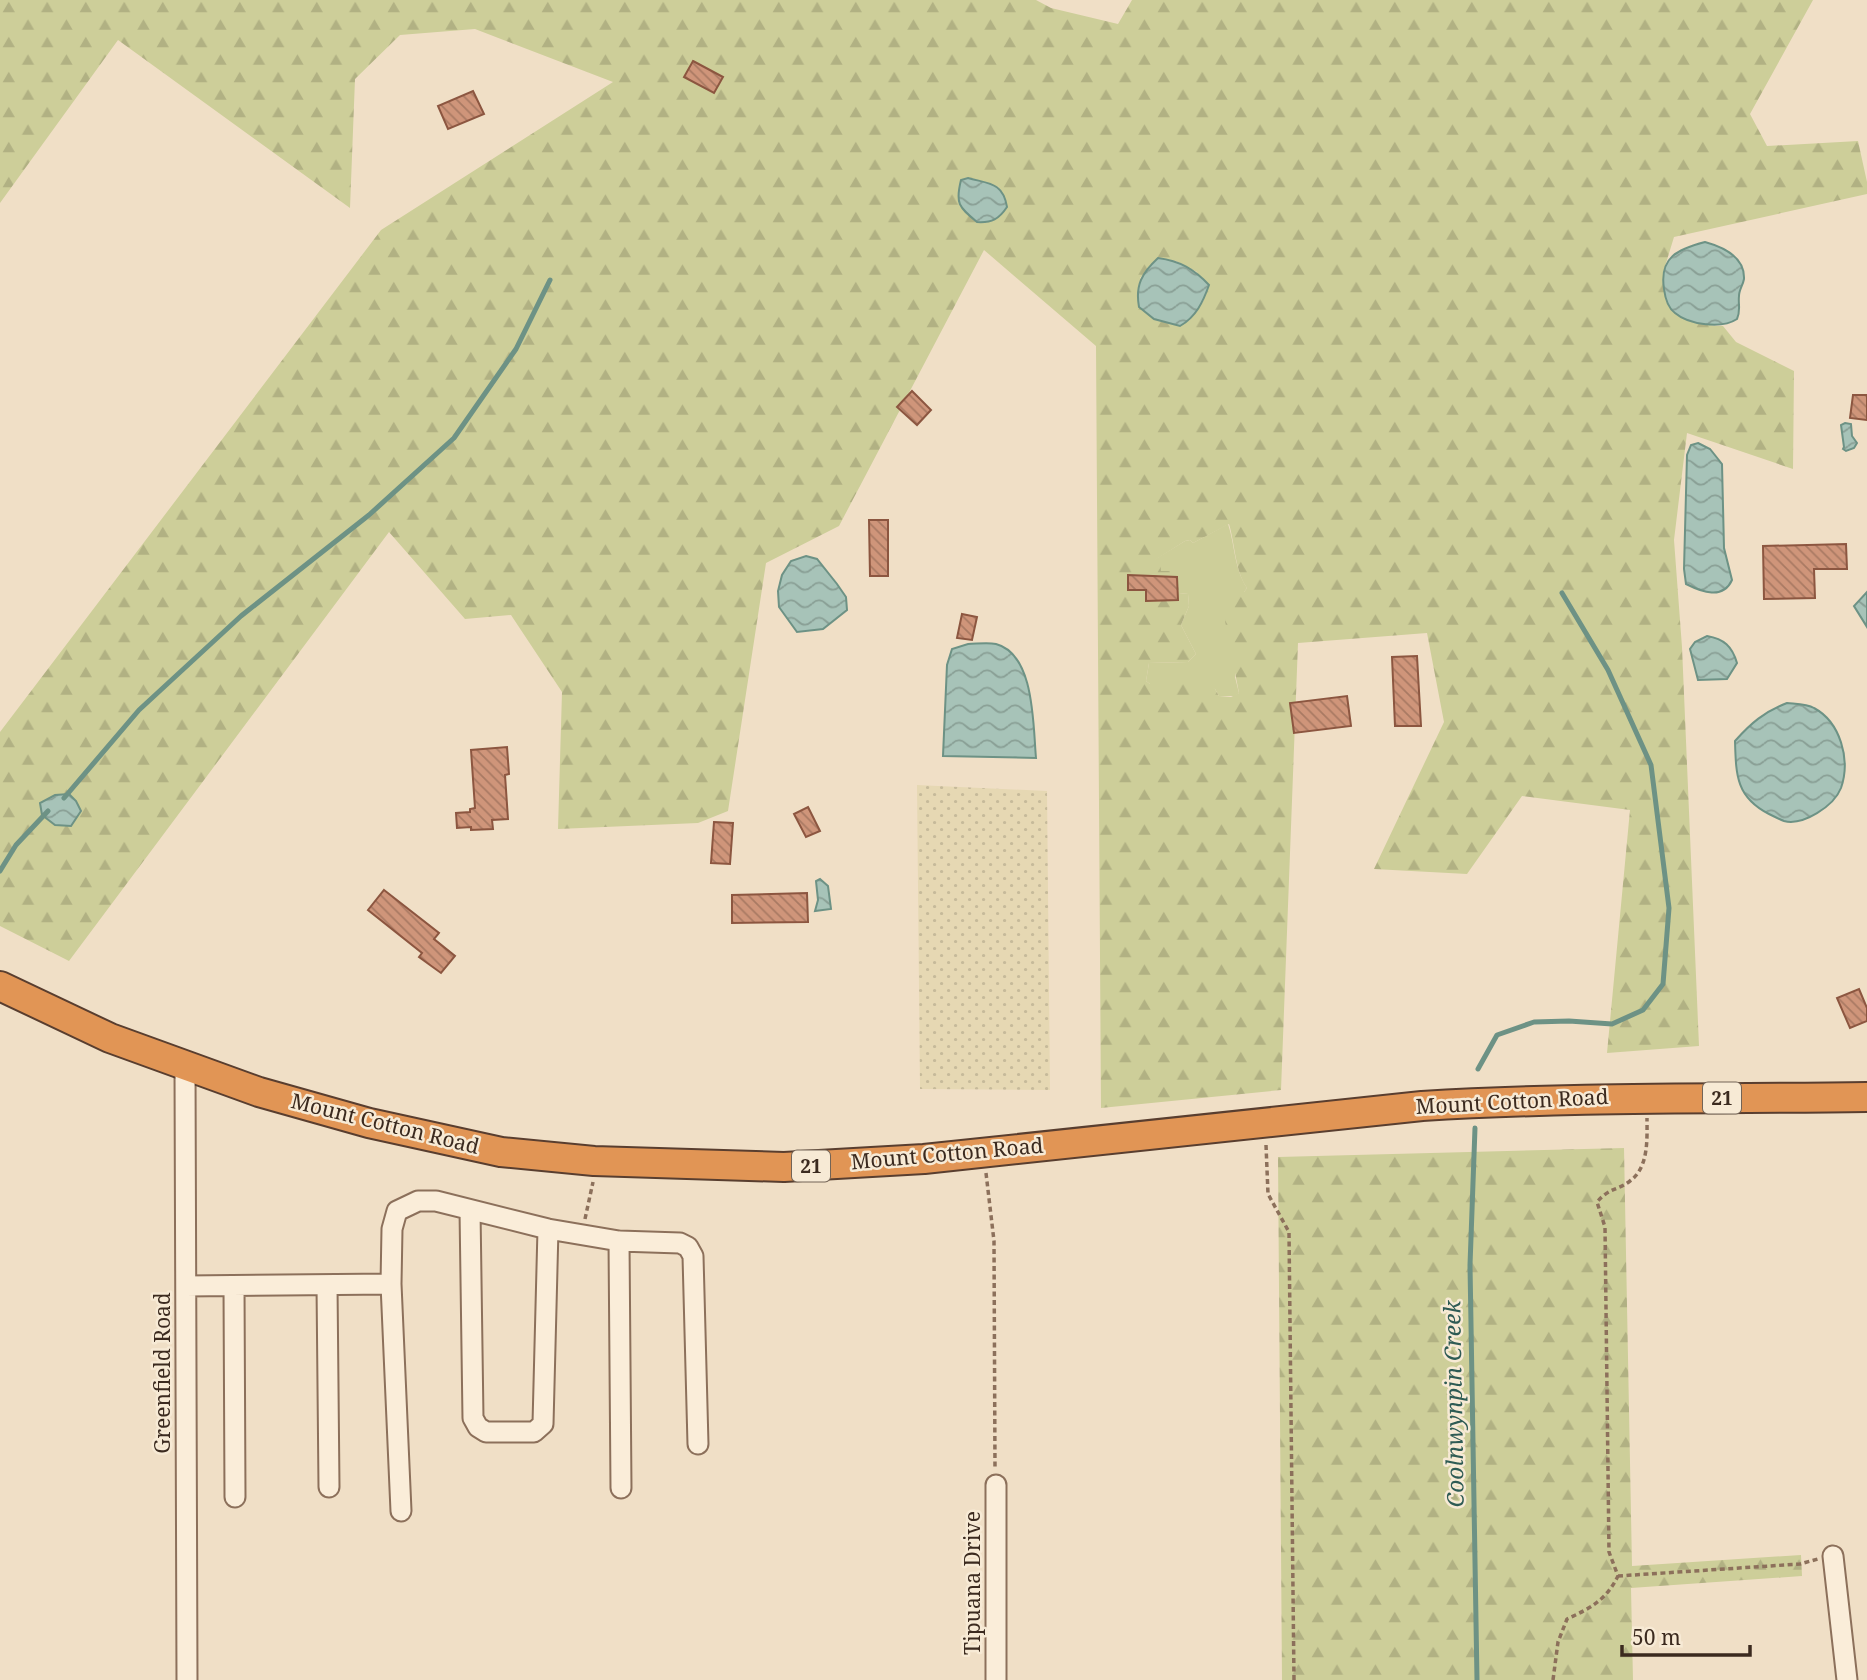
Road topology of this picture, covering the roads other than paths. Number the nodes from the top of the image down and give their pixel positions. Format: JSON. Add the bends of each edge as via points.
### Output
{"nodes":[{"id":1,"x":0,"y":986,"type":"edge"},
{"id":2,"x":185,"y":1067,"type":"junction"},
{"id":3,"x":1867,"y":1097,"type":"edge"},
{"id":4,"x":1796,"y":1098,"type":"junction"},
{"id":5,"x":1867,"y":1108,"type":"edge"},
{"id":6,"x":470,"y":1210,"type":"junction"},
{"id":7,"x":548,"y":1229,"type":"junction"},
{"id":8,"x":619,"y":1241,"type":"junction"},
{"id":9,"x":391,"y":1284,"type":"junction"},
{"id":10,"x":327,"y":1285,"type":"junction"},
{"id":11,"x":186,"y":1286,"type":"junction"},
{"id":12,"x":234,"y":1286,"type":"junction"},
{"id":13,"x":698,"y":1444,"type":"dead end"},
{"id":14,"x":996,"y":1485,"type":"road end"},
{"id":15,"x":329,"y":1487,"type":"dead end"},
{"id":16,"x":621,"y":1488,"type":"dead end"},
{"id":17,"x":235,"y":1497,"type":"dead end"},
{"id":18,"x":401,"y":1511,"type":"dead end"},
{"id":19,"x":1833,"y":1556,"type":"road end"},
{"id":20,"x":187,"y":1680,"type":"edge"},
{"id":21,"x":996,"y":1680,"type":"edge"},
{"id":22,"x":1847,"y":1680,"type":"edge"}],
"edges":[{"from":1,"to":2,"type":"highway","name":"Mount Cotton Road","number":"21","via":[[110,1038]]},
{"from":2,"to":4,"type":"highway","name":"Mount Cotton Road","number":"21","via":[[369,1123],[501,1152],[594,1161],[784,1167],[925,1159],[1422,1105],[1647,1097]]},
{"from":2,"to":11,"type":"street","name":"Greenfield Road"},
{"from":3,"to":4,"type":"highway","name":"Mount Cotton Road","number":"21"},
{"from":4,"to":5,"type":"highway","name":"Mount Cotton Road","number":"21"},
{"from":6,"to":7,"type":"street"},
{"from":6,"to":7,"type":"street","via":[[473,1418],[486,1432],[534,1432],[543,1424]]},
{"from":6,"to":9,"type":"street","via":[[418,1201],[397,1211],[392,1229]]},
{"from":7,"to":8,"type":"street"},
{"from":8,"to":13,"type":"street","via":[[680,1244],[693,1256]]},
{"from":8,"to":16,"type":"street"},
{"from":9,"to":10,"type":"street"},
{"from":9,"to":18,"type":"street"},
{"from":10,"to":12,"type":"street"},
{"from":10,"to":15,"type":"street"},
{"from":11,"to":12,"type":"street"},
{"from":11,"to":20,"type":"street","name":"Greenfield Road"},
{"from":12,"to":17,"type":"street"},
{"from":14,"to":21,"type":"street","name":"Tipuana Drive"},
{"from":19,"to":22,"type":"street"}]}
